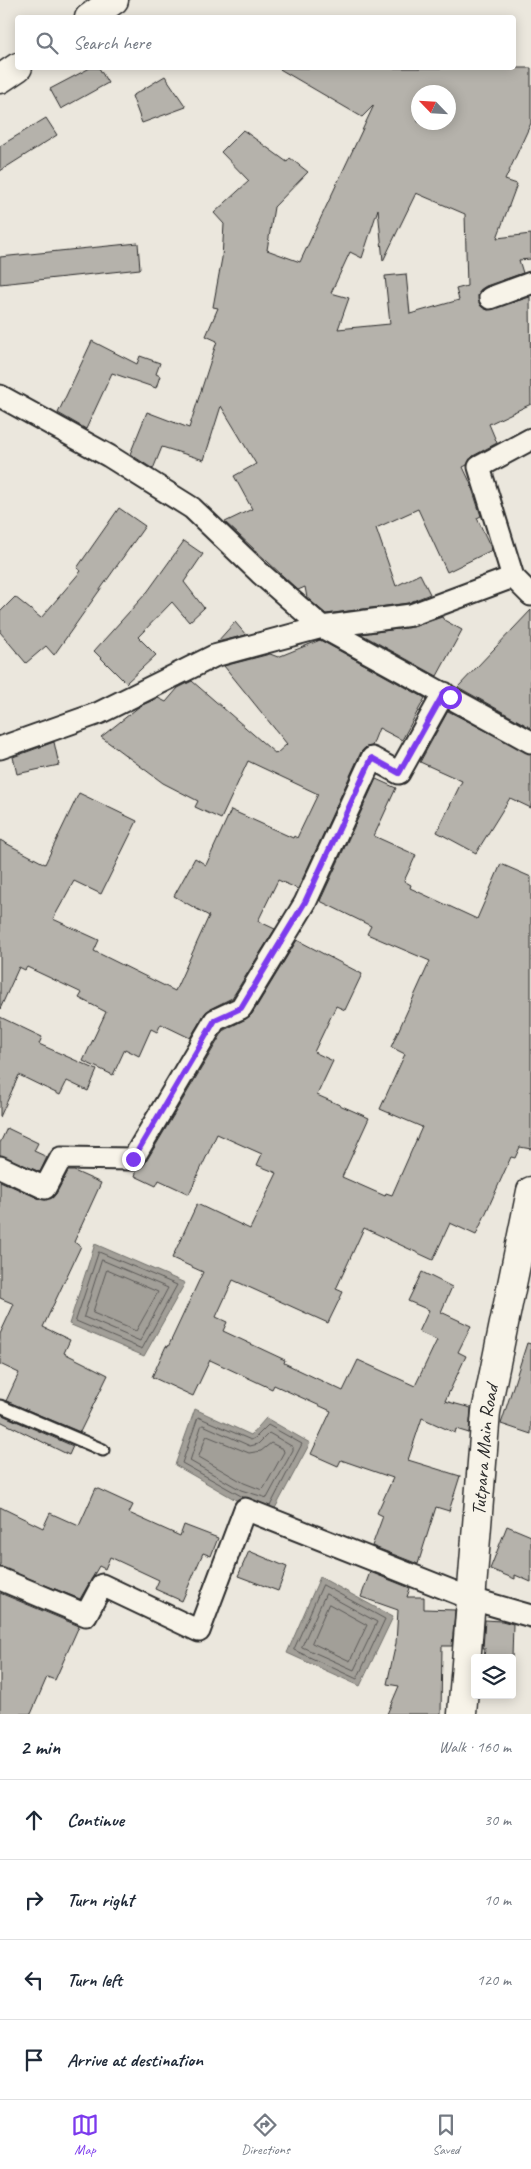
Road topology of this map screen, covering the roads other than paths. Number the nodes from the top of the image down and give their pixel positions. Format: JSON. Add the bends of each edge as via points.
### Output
{"nodes":[{"id":1,"x":114,"y":0,"type":"edge"},
{"id":2,"x":92,"y":15,"type":"edge"},
{"id":3,"x":15,"y":69,"type":"edge"},
{"id":4,"x":0,"y":79,"type":"edge"},
{"id":5,"x":531,"y":283,"type":"edge"},
{"id":6,"x":490,"y":298,"type":"dead end"},
{"id":7,"x":0,"y":396,"type":"edge"},
{"id":8,"x":531,"y":439,"type":"edge"},
{"id":9,"x":513,"y":577,"type":"junction"},
{"id":10,"x":531,"y":595,"type":"edge"},
{"id":11,"x":322,"y":627,"type":"junction"},
{"id":12,"x":444,"y":693,"type":"junction"},
{"id":13,"x":531,"y":742,"type":"edge"},
{"id":14,"x":0,"y":748,"type":"edge"},
{"id":15,"x":0,"y":1167,"type":"edge"},
{"id":16,"x":531,"y":1190,"type":"edge"},
{"id":17,"x":0,"y":1406,"type":"edge"},
{"id":18,"x":103,"y":1450,"type":"dead end"},
{"id":19,"x":0,"y":1579,"type":"edge"},
{"id":20,"x":472,"y":1599,"type":"junction"},
{"id":21,"x":531,"y":1616,"type":"edge"},
{"id":22,"x":462,"y":1714,"type":"edge"}],
"edges":[{"from":1,"to":2,"type":"main road"},
{"from":3,"to":4,"type":"main road"},
{"from":5,"to":6,"type":"street"},
{"from":7,"to":11,"type":"street","via":[[109,456],[192,508]]},
{"from":8,"to":9,"type":"street","via":[[478,466]]},
{"from":9,"to":10,"type":"street"},
{"from":9,"to":11,"type":"street","via":[[411,615]]},
{"from":11,"to":12,"type":"street"},
{"from":11,"to":14,"type":"street","via":[[214,656],[99,713]]},
{"from":12,"to":13,"type":"street"},
{"from":12,"to":15,"type":"street","via":[[399,773],[372,758],[295,919],[241,1008],[215,1020],[133,1159],[62,1158],[45,1188]]},
{"from":16,"to":20,"type":"main road","name":"Tutpara Main Road","via":[[486,1412]]},
{"from":17,"to":18,"type":"lane"},
{"from":19,"to":20,"type":"street","via":[[86,1615],[102,1585],[199,1631],[245,1509]]},
{"from":20,"to":21,"type":"street"},
{"from":20,"to":22,"type":"main road","name":"Tutpara Main Road"}]}
